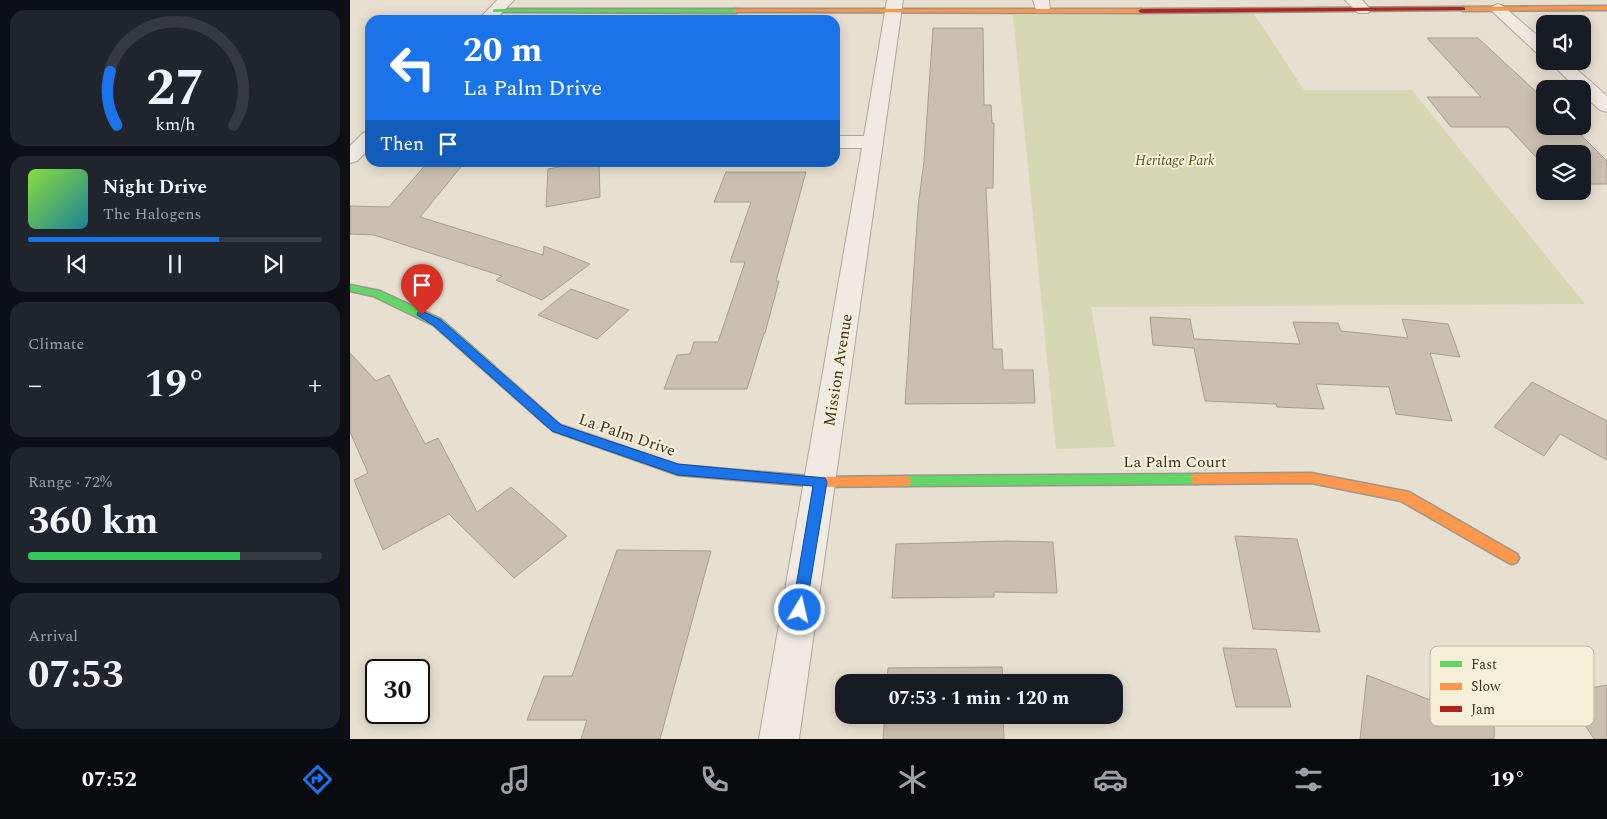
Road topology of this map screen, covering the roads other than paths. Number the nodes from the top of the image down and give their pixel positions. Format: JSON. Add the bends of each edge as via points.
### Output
{"nodes":[{"id":1,"x":895,"y":5,"type":"edge"},
{"id":2,"x":1042,"y":5,"type":"edge"},
{"id":3,"x":1358,"y":5,"type":"edge"},
{"id":4,"x":1607,"y":8,"type":"edge"},
{"id":5,"x":1498,"y":9,"type":"junction"},
{"id":6,"x":496,"y":10,"type":"edge"},
{"id":7,"x":1536,"y":43,"type":"edge"},
{"id":8,"x":1566,"y":70,"type":"edge"},
{"id":9,"x":1607,"y":106,"type":"edge"},
{"id":10,"x":365,"y":141,"type":"edge"},
{"id":11,"x":840,"y":142,"type":"edge"},
{"id":12,"x":874,"y":142,"type":"junction"},
{"id":13,"x":350,"y":157,"type":"edge"},
{"id":14,"x":350,"y":288,"type":"edge"},
{"id":15,"x":821,"y":482,"type":"junction"},
{"id":16,"x":1512,"y":558,"type":"dead end"},
{"id":17,"x":779,"y":739,"type":"edge"}],
"edges":[{"from":1,"to":2,"type":"street"},
{"from":1,"to":6,"type":"street"},
{"from":1,"to":12,"type":"street","name":"Mission Avenue"},
{"from":2,"to":3,"type":"street"},
{"from":3,"to":5,"type":"street"},
{"from":4,"to":5,"type":"street"},
{"from":5,"to":7,"type":"street"},
{"from":8,"to":9,"type":"street"},
{"from":10,"to":13,"type":"street"},
{"from":11,"to":12,"type":"street"},
{"from":12,"to":15,"type":"street","name":"Mission Avenue"},
{"from":14,"to":15,"type":"street","name":"La Palm Drive","via":[[376,293],[437,322],[557,428],[678,470]]},
{"from":15,"to":16,"type":"street","name":"La Palm Court","via":[[1311,478],[1404,496]]},
{"from":15,"to":17,"type":"street","name":"Mission Avenue"}]}
